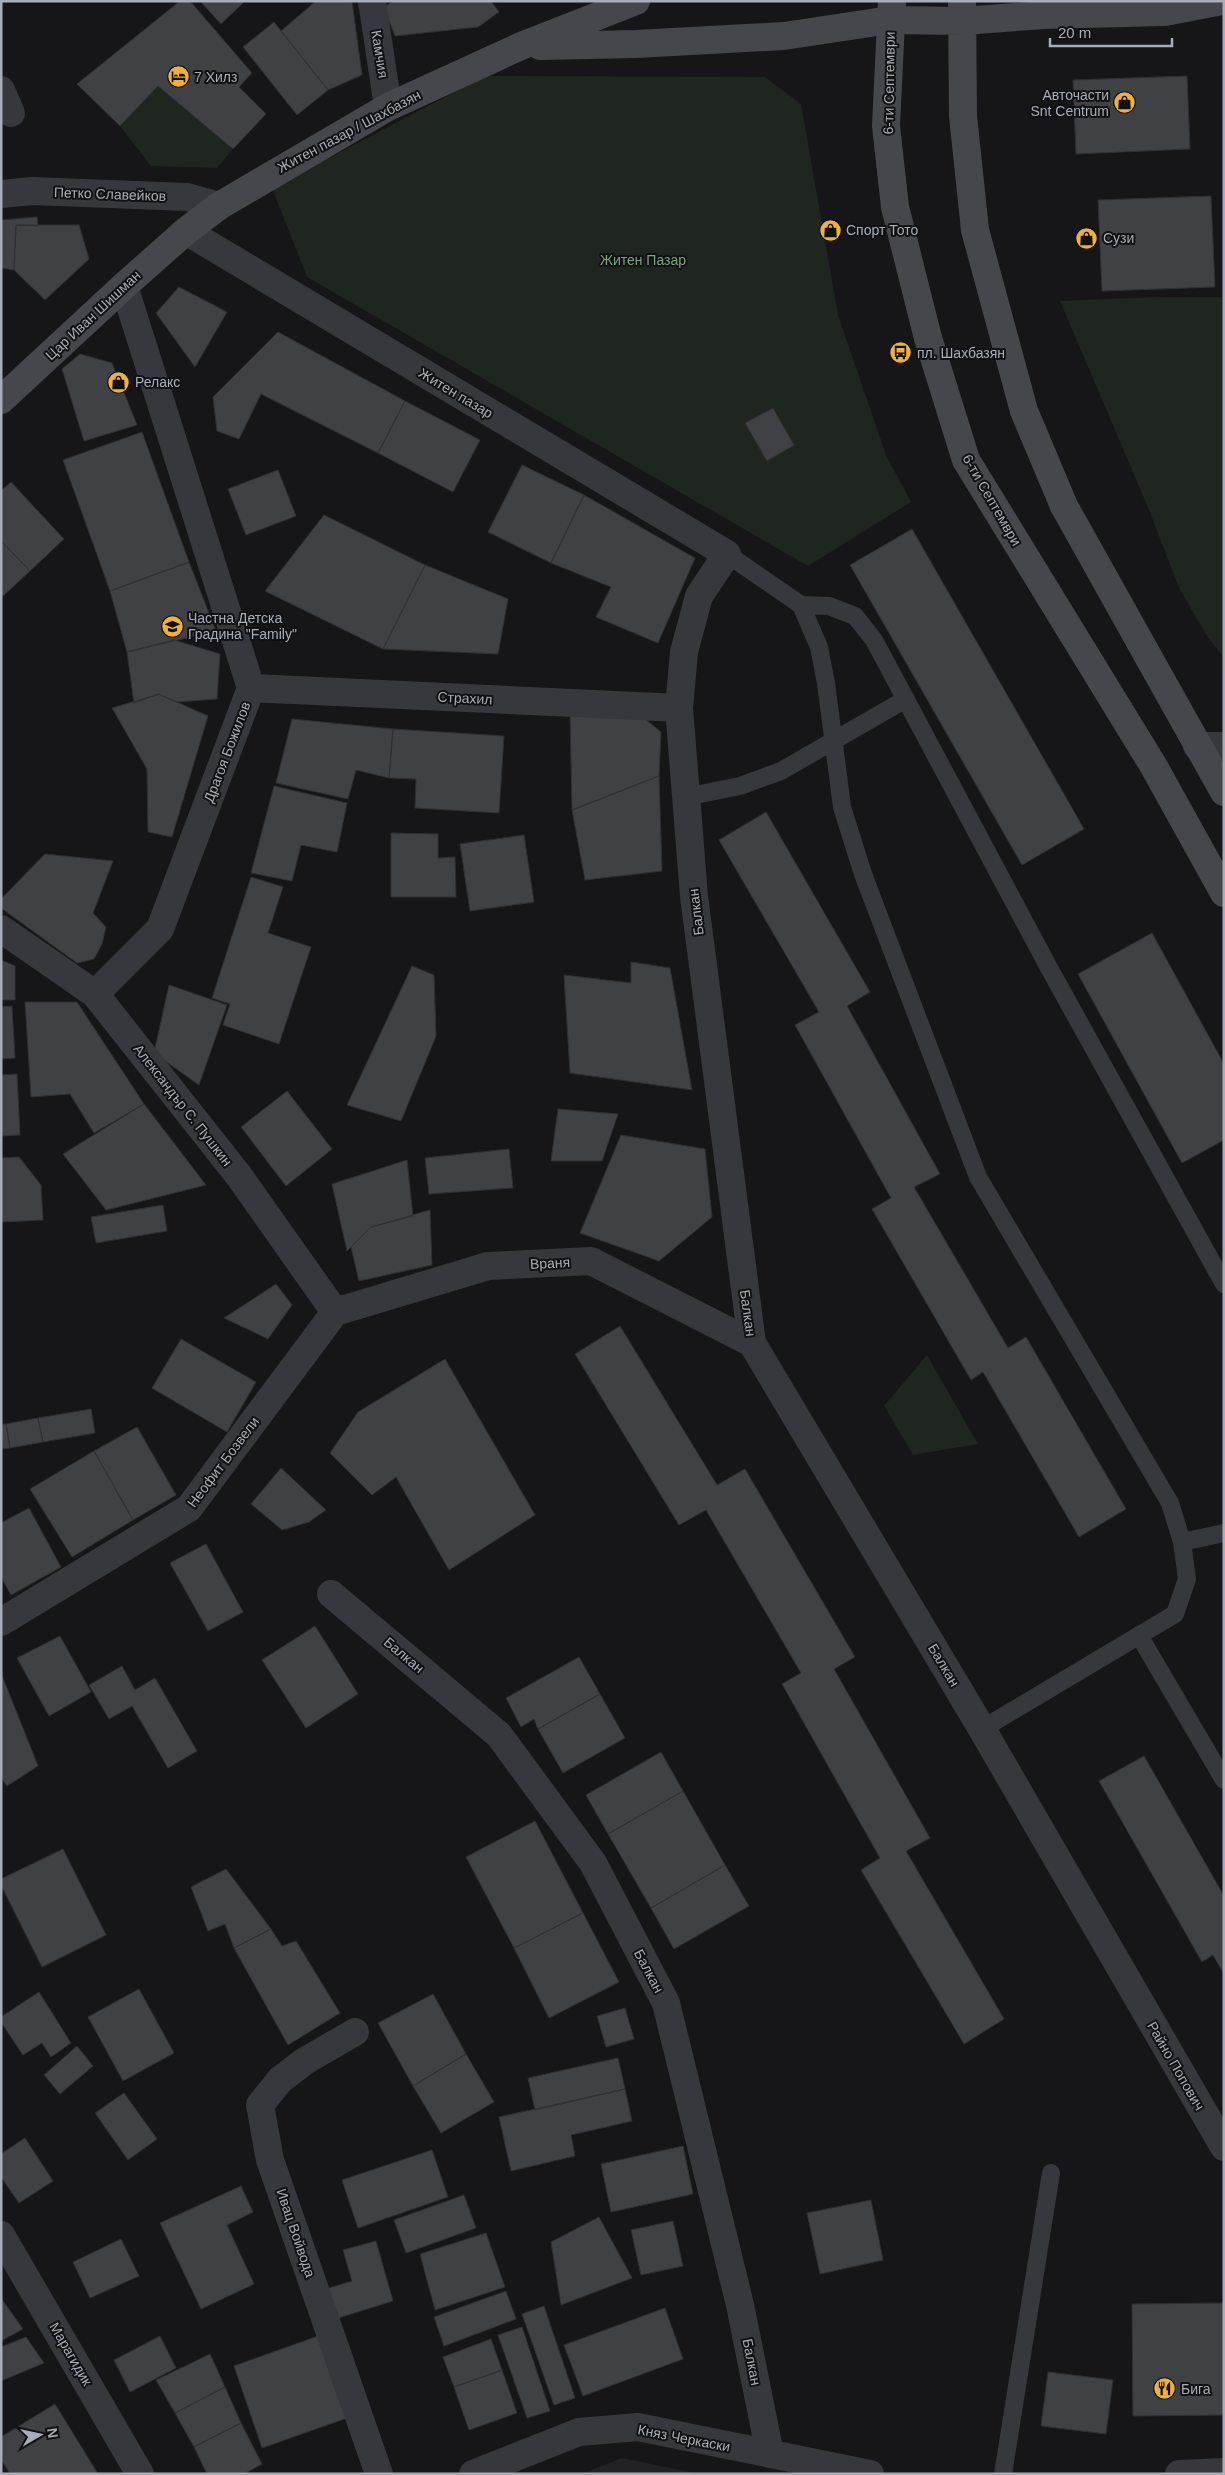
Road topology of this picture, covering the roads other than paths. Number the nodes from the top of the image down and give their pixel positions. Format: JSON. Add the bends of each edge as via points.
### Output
{"nodes":[{"id":1,"x":372,"y":1,"type":"edge"},
{"id":2,"x":592,"y":1,"type":"edge"},
{"id":3,"x":636,"y":1,"type":"edge"},
{"id":4,"x":1222,"y":1,"type":"edge"},
{"id":5,"x":891,"y":11,"type":"edge"},
{"id":6,"x":962,"y":11,"type":"edge"},
{"id":7,"x":521,"y":46,"type":"junction"},
{"id":8,"x":388,"y":107,"type":"junction"},
{"id":9,"x":1,"y":194,"type":"edge"},
{"id":10,"x":218,"y":206,"type":"junction"},
{"id":11,"x":186,"y":231,"type":"junction"},
{"id":12,"x":124,"y":286,"type":"junction"},
{"id":13,"x":1,"y":400,"type":"edge"},
{"id":14,"x":727,"y":554,"type":"junction"},
{"id":15,"x":801,"y":605,"type":"junction"},
{"id":16,"x":251,"y":688,"type":"junction"},
{"id":17,"x":906,"y":699,"type":"junction"},
{"id":18,"x":679,"y":708,"type":"junction"},
{"id":19,"x":832,"y":742,"type":"junction"},
{"id":20,"x":1197,"y":746,"type":"junction"},
{"id":21,"x":1224,"y":746,"type":"edge"},
{"id":22,"x":1224,"y":792,"type":"edge"},
{"id":23,"x":685,"y":796,"type":"junction"},
{"id":24,"x":1224,"y":893,"type":"edge"},
{"id":25,"x":1,"y":929,"type":"edge"},
{"id":26,"x":95,"y":994,"type":"junction"},
{"id":27,"x":1224,"y":1284,"type":"edge"},
{"id":28,"x":335,"y":1312,"type":"junction"},
{"id":29,"x":752,"y":1343,"type":"junction"},
{"id":30,"x":1224,"y":1533,"type":"edge"},
{"id":31,"x":1182,"y":1542,"type":"junction"},
{"id":32,"x":331,"y":1594,"type":"dead end"},
{"id":33,"x":1,"y":1622,"type":"edge"},
{"id":34,"x":1140,"y":1637,"type":"junction"},
{"id":35,"x":982,"y":1728,"type":"junction"},
{"id":36,"x":1224,"y":1780,"type":"edge"},
{"id":37,"x":1128,"y":1985,"type":"joint"},
{"id":38,"x":355,"y":2032,"type":"dead end"},
{"id":39,"x":1224,"y":2147,"type":"edge"},
{"id":40,"x":1050,"y":2173,"type":"dead end"},
{"id":41,"x":1,"y":2235,"type":"edge"},
{"id":42,"x":770,"y":2454,"type":"junction"},
{"id":43,"x":1224,"y":2472,"type":"edge"},
{"id":44,"x":140,"y":2474,"type":"edge"},
{"id":45,"x":379,"y":2474,"type":"edge"},
{"id":46,"x":473,"y":2474,"type":"edge"},
{"id":47,"x":870,"y":2474,"type":"edge"},
{"id":48,"x":1004,"y":2474,"type":"edge"},
{"id":49,"x":1179,"y":2474,"type":"edge"}],
"edges":[{"from":1,"to":8,"type":"street","name":"Камчия"},
{"from":2,"to":7,"type":"main road"},
{"from":3,"to":7,"type":"main road","name":"Житен пазар / Шахбазян"},
{"from":4,"to":6,"type":"main road","via":[[1165,12],[1043,15]]},
{"from":5,"to":6,"type":"main road"},
{"from":5,"to":7,"type":"main road","name":"Житен пазар / Шахбазян","via":[[784,36]]},
{"from":5,"to":24,"type":"main road","name":"6-ти Септември","via":[[886,126],[895,207],[928,338],[966,460],[1153,765]]},
{"from":6,"to":20,"type":"main road","via":[[964,144],[975,230],[1024,411],[1064,506]]},
{"from":7,"to":8,"type":"main road","name":"Житен пазар / Шахбазян"},
{"from":8,"to":10,"type":"main road","name":"Житен пазар / Шахбазян"},
{"from":9,"to":10,"type":"street","name":"Петко Славейков","via":[[32,191],[187,197]]},
{"from":10,"to":11,"type":"main road","name":"Житен пазар / Шахбазян"},
{"from":11,"to":12,"type":"main road","name":"Цар Иван Шишман"},
{"from":11,"to":14,"type":"street","name":"Житен пазар"},
{"from":12,"to":13,"type":"main road","name":"Цар Иван Шишман"},
{"from":12,"to":16,"type":"street","name":"Драгоя Божилов"},
{"from":14,"to":15,"type":"lane"},
{"from":14,"to":18,"type":"street","name":"Балкан","via":[[699,596],[684,652]]},
{"from":15,"to":17,"type":"lane","via":[[829,606],[855,616],[874,640]]},
{"from":15,"to":19,"type":"lane","via":[[819,647]]},
{"from":16,"to":18,"type":"street","name":"Страхил"},
{"from":16,"to":26,"type":"street","name":"Драгоя Божилов","via":[[160,929]]},
{"from":17,"to":19,"type":"lane"},
{"from":17,"to":27,"type":"lane","via":[[1048,966]]},
{"from":18,"to":23,"type":"street","name":"Балкан"},
{"from":19,"to":23,"type":"lane","via":[[781,771],[740,786]]},
{"from":19,"to":31,"type":"lane","via":[[842,807],[863,874],[978,1177],[1170,1503]]},
{"from":20,"to":21,"type":"street"},
{"from":20,"to":22,"type":"main road"},
{"from":23,"to":29,"type":"street","name":"Балкан","via":[[694,896]]},
{"from":25,"to":26,"type":"street","name":"Александър С. Пушкин"},
{"from":26,"to":28,"type":"street","name":"Александър С. Пушкин","via":[[239,1176]]},
{"from":28,"to":29,"type":"street","name":"Враня","via":[[488,1266],[591,1262]]},
{"from":28,"to":33,"type":"street","name":"Неофит Бозвели","via":[[189,1508]]},
{"from":29,"to":35,"type":"street","name":"Балкан"},
{"from":30,"to":31,"type":"lane"},
{"from":31,"to":34,"type":"lane","via":[[1187,1579],[1175,1614]]},
{"from":32,"to":42,"type":"street","name":"Балкан","via":[[499,1735],[593,1863],[666,2003],[740,2305]]},
{"from":34,"to":35,"type":"lane"},
{"from":34,"to":36,"type":"lane"},
{"from":35,"to":37,"type":"street","name":"Балкан"},
{"from":37,"to":39,"type":"street","name":"Райно Попович"},
{"from":38,"to":45,"type":"street","name":"Ивац Войвода","via":[[305,2061],[280,2080],[260,2105],[270,2160]]},
{"from":40,"to":48,"type":"lane"},
{"from":41,"to":44,"type":"street","name":"Марагидик"},
{"from":42,"to":46,"type":"street","name":"Княз Черкаски","via":[[638,2427],[579,2432]]},
{"from":42,"to":47,"type":"street","name":"Княз Черкаски"},
{"from":43,"to":49,"type":"street"}]}
